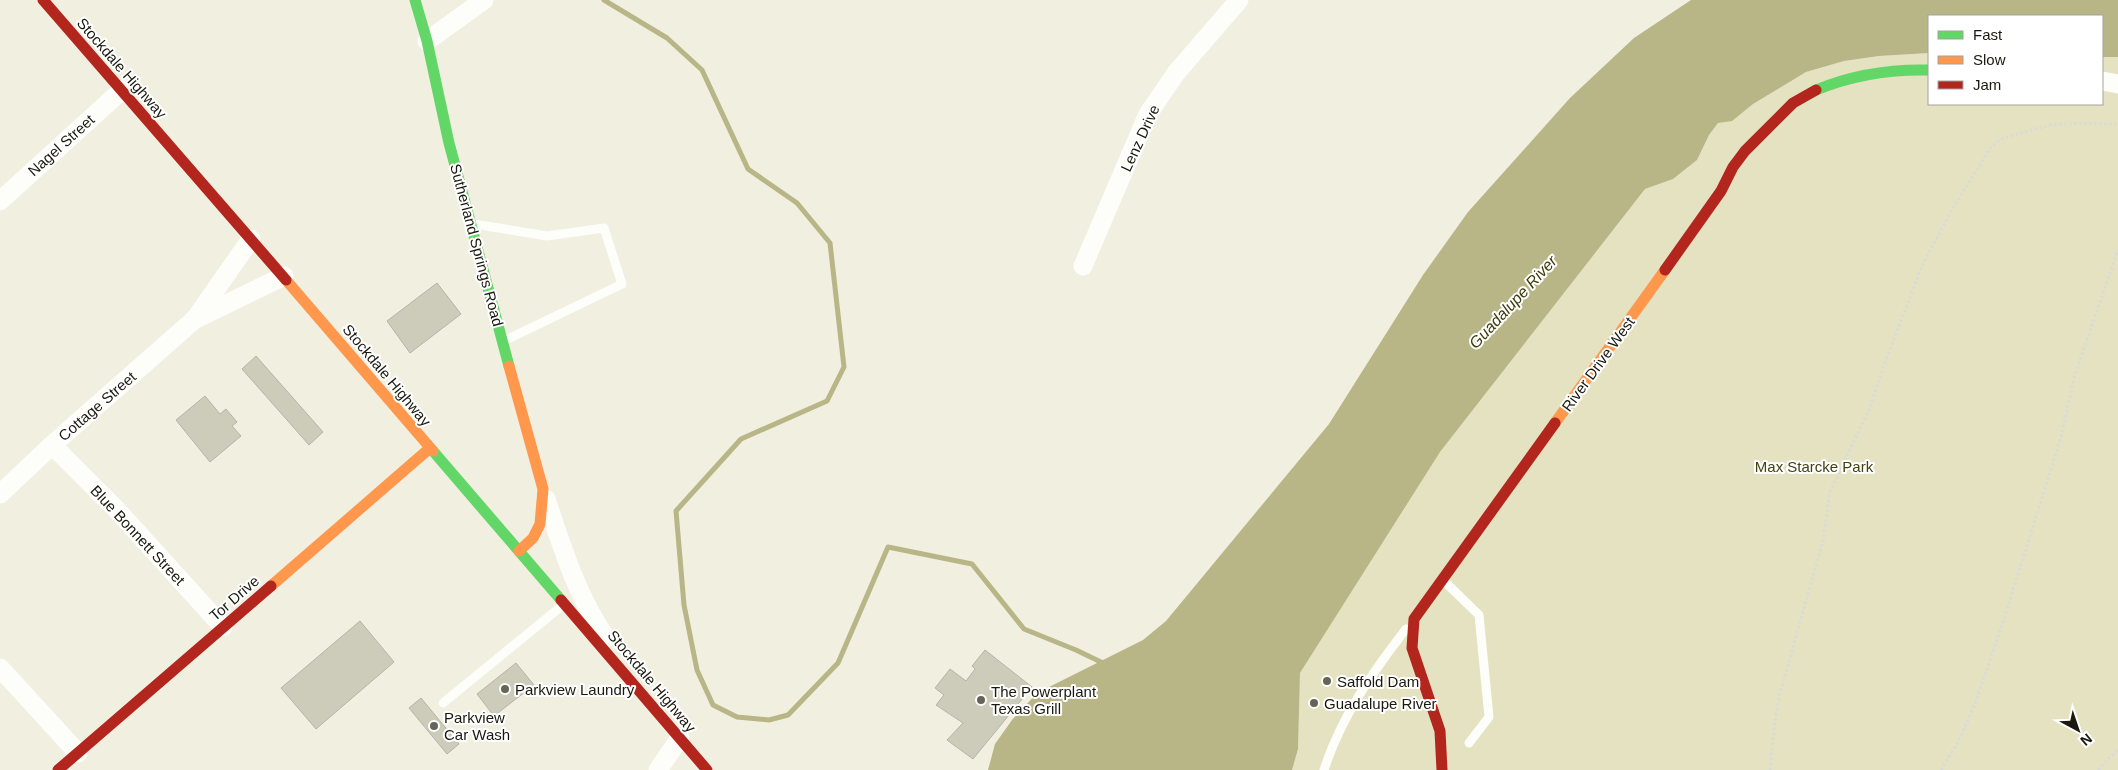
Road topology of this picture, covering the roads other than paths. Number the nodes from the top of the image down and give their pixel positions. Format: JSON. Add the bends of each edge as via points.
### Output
{"nodes":[{"id":1,"x":43,"y":0,"type":"edge"},
{"id":2,"x":415,"y":0,"type":"edge"},
{"id":3,"x":484,"y":0,"type":"edge"},
{"id":4,"x":1239,"y":0,"type":"edge"},
{"id":5,"x":427,"y":41,"type":"junction"},
{"id":6,"x":1928,"y":70,"type":"edge"},
{"id":7,"x":2103,"y":81,"type":"edge"},
{"id":8,"x":2118,"y":84,"type":"edge"},
{"id":9,"x":122,"y":90,"type":"junction"},
{"id":10,"x":0,"y":201,"type":"edge"},
{"id":11,"x":471,"y":223,"type":"junction"},
{"id":12,"x":251,"y":239,"type":"junction"},
{"id":13,"x":1083,"y":266,"type":"dead end"},
{"id":14,"x":284,"y":276,"type":"junction"},
{"id":15,"x":195,"y":319,"type":"junction"},
{"id":16,"x":503,"y":341,"type":"junction"},
{"id":17,"x":52,"y":445,"type":"junction"},
{"id":18,"x":430,"y":448,"type":"junction"},
{"id":19,"x":544,"y":489,"type":"junction"},
{"id":20,"x":0,"y":494,"type":"edge"},
{"id":21,"x":519,"y":551,"type":"junction"},
{"id":22,"x":1442,"y":580,"type":"junction"},
{"id":23,"x":565,"y":604,"type":"junction"},
{"id":24,"x":1414,"y":619,"type":"junction"},
{"id":25,"x":223,"y":627,"type":"junction"},
{"id":26,"x":0,"y":668,"type":"edge"},
{"id":27,"x":635,"y":684,"type":"junction"},
{"id":28,"x":443,"y":703,"type":"dead end"},
{"id":29,"x":680,"y":738,"type":"junction"},
{"id":30,"x":1469,"y":743,"type":"dead end"},
{"id":31,"x":78,"y":753,"type":"junction"},
{"id":32,"x":58,"y":770,"type":"edge"},
{"id":33,"x":658,"y":770,"type":"edge"},
{"id":34,"x":707,"y":770,"type":"edge"},
{"id":35,"x":1324,"y":770,"type":"edge"},
{"id":36,"x":1442,"y":770,"type":"edge"}],
"edges":[{"from":1,"to":9,"type":"street","name":"Stockdale Highway"},
{"from":2,"to":5,"type":"street","name":"Sutherland Springs Road"},
{"from":3,"to":5,"type":"street"},
{"from":4,"to":13,"type":"street","name":"Lenz Drive","via":[[1176,73],[1148,114]]},
{"from":5,"to":11,"type":"street","name":"Sutherland Springs Road","via":[[449,143]]},
{"from":6,"to":22,"type":"street","name":"River Drive West","via":[[1860,75],[1825,86],[1800,98],[1773,122],[1734,166],[1721,191]]},
{"from":7,"to":8,"type":"street"},
{"from":9,"to":10,"type":"street","name":"Nagel Street"},
{"from":9,"to":12,"type":"street","name":"Stockdale Highway"},
{"from":11,"to":16,"type":"street","name":"Sutherland Springs Road"},
{"from":11,"to":16,"type":"lane","via":[[547,236],[604,228],[622,284]]},
{"from":12,"to":14,"type":"street","name":"Stockdale Highway"},
{"from":12,"to":15,"type":"street","name":"Cottage Street"},
{"from":14,"to":15,"type":"street","name":"Cottage Street"},
{"from":14,"to":18,"type":"street","name":"Stockdale Highway"},
{"from":15,"to":17,"type":"street","name":"Cottage Street"},
{"from":16,"to":19,"type":"street","name":"Sutherland Springs Road"},
{"from":17,"to":20,"type":"street","name":"Cottage Street"},
{"from":17,"to":25,"type":"street","name":"Blue Bonnett Street","via":[[117,510]]},
{"from":18,"to":21,"type":"street","name":"Stockdale Highway"},
{"from":18,"to":25,"type":"street","name":"Tor Drive"},
{"from":19,"to":21,"type":"street","name":"Sutherland Springs Road","via":[[541,527],[529,544]]},
{"from":19,"to":27,"type":"street","name":"Sutherland Springs Road","via":[[570,572],[585,603]]},
{"from":21,"to":23,"type":"street","name":"Stockdale Highway"},
{"from":22,"to":24,"type":"street","name":"River Drive West"},
{"from":22,"to":30,"type":"lane","via":[[1479,615],[1490,717]]},
{"from":23,"to":27,"type":"street","name":"Stockdale Highway"},
{"from":23,"to":28,"type":"lane"},
{"from":24,"to":35,"type":"lane","via":[[1360,691],[1332,746]]},
{"from":24,"to":36,"type":"street","via":[[1412,648],[1440,731]]},
{"from":25,"to":31,"type":"street","name":"Tor Drive"},
{"from":26,"to":31,"type":"street"},
{"from":27,"to":29,"type":"street","name":"Stockdale Highway"},
{"from":29,"to":33,"type":"street"},
{"from":29,"to":34,"type":"street","name":"Stockdale Highway"},
{"from":31,"to":32,"type":"street","name":"Tor Drive"}]}
